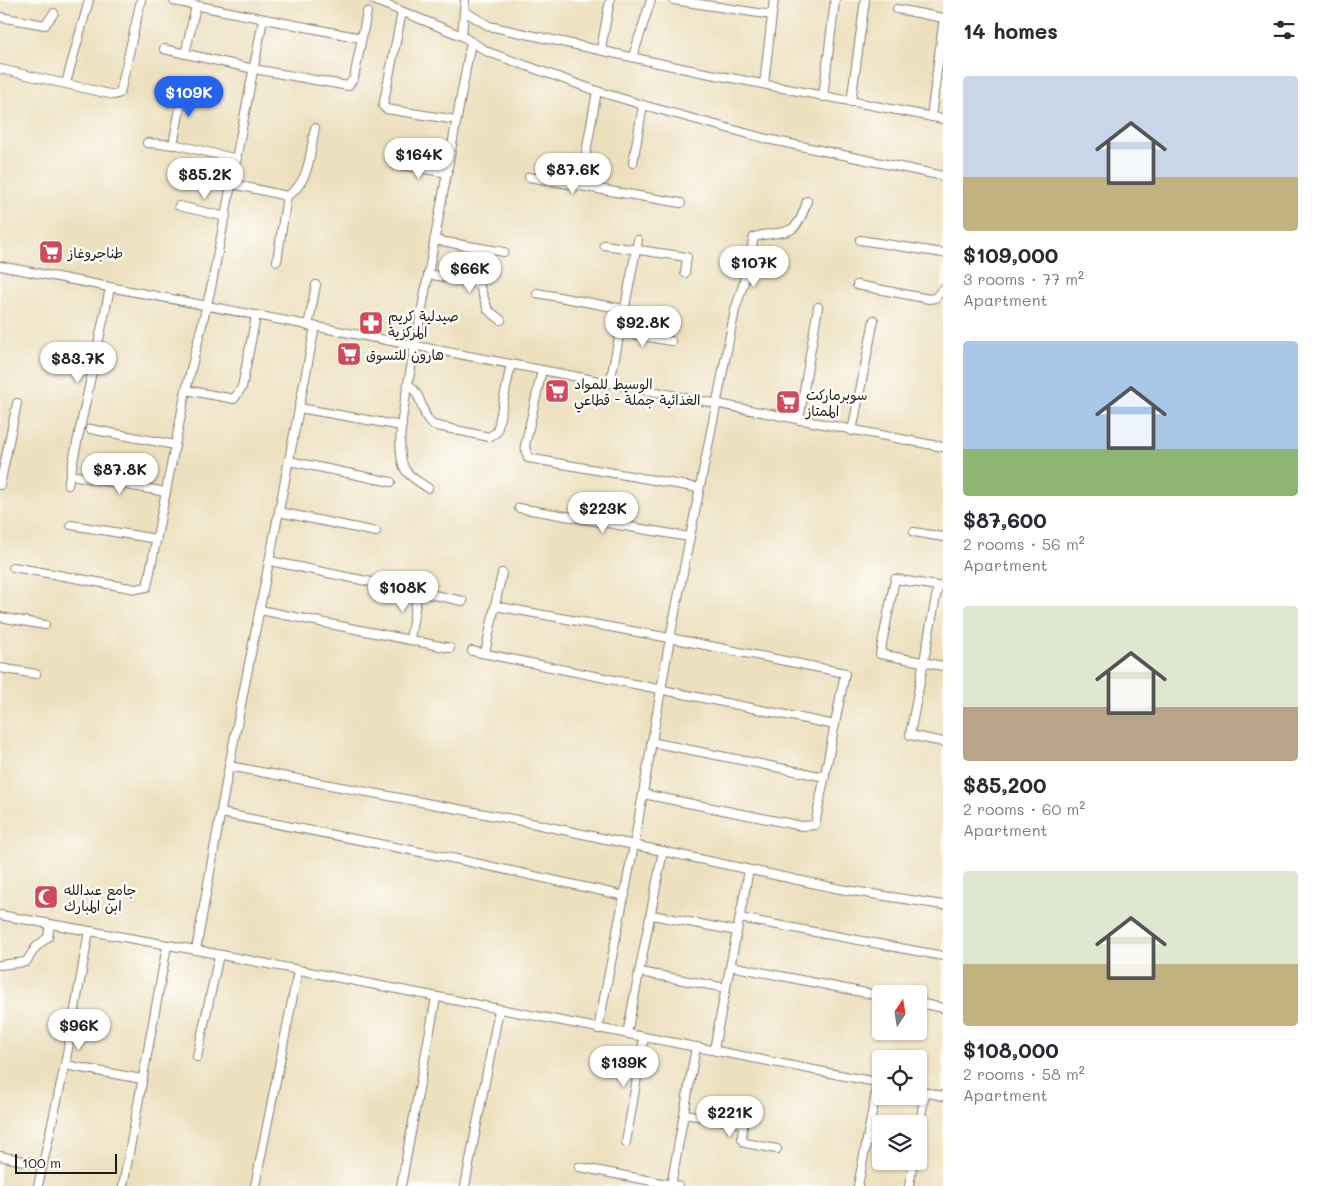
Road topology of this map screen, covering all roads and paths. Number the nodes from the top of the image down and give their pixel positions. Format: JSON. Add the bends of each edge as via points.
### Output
{"nodes":[{"id":1,"x":89,"y":0,"type":"edge"},
{"id":2,"x":141,"y":0,"type":"edge"},
{"id":3,"x":374,"y":0,"type":"edge"},
{"id":4,"x":465,"y":0,"type":"edge"},
{"id":5,"x":610,"y":0,"type":"edge"},
{"id":6,"x":651,"y":0,"type":"edge"},
{"id":7,"x":673,"y":0,"type":"edge"},
{"id":8,"x":774,"y":0,"type":"edge"},
{"id":9,"x":835,"y":0,"type":"edge"},
{"id":10,"x":865,"y":0,"type":"edge"},
{"id":11,"x":174,"y":1,"type":"dead end"},
{"id":12,"x":196,"y":6,"type":"junction"},
{"id":13,"x":897,"y":9,"type":"dead end"},
{"id":14,"x":464,"y":11,"type":"junction"},
{"id":15,"x":367,"y":12,"type":"dead end"},
{"id":16,"x":402,"y":12,"type":"junction"},
{"id":17,"x":54,"y":13,"type":"dead end"},
{"id":18,"x":772,"y":15,"type":"junction"},
{"id":19,"x":0,"y":17,"type":"edge"},
{"id":20,"x":943,"y":18,"type":"edge"},
{"id":21,"x":263,"y":20,"type":"junction"},
{"id":22,"x":943,"y":24,"type":"edge"},
{"id":23,"x":462,"y":36,"type":"junction"},
{"id":24,"x":362,"y":38,"type":"junction"},
{"id":25,"x":470,"y":42,"type":"junction"},
{"id":26,"x":164,"y":49,"type":"dead end"},
{"id":27,"x":601,"y":49,"type":"junction"},
{"id":28,"x":185,"y":54,"type":"junction"},
{"id":29,"x":633,"y":56,"type":"junction"},
{"id":30,"x":0,"y":69,"type":"edge"},
{"id":31,"x":254,"y":69,"type":"junction"},
{"id":32,"x":66,"y":83,"type":"junction"},
{"id":33,"x":764,"y":84,"type":"junction"},
{"id":34,"x":184,"y":88,"type":"dead end"},
{"id":35,"x":597,"y":91,"type":"junction"},
{"id":36,"x":823,"y":97,"type":"junction"},
{"id":37,"x":851,"y":102,"type":"junction"},
{"id":38,"x":643,"y":105,"type":"junction"},
{"id":39,"x":931,"y":117,"type":"junction"},
{"id":40,"x":450,"y":119,"type":"dead end"},
{"id":41,"x":943,"y":119,"type":"edge"},
{"id":42,"x":315,"y":128,"type":"dead end"},
{"id":43,"x":147,"y":143,"type":"dead end"},
{"id":44,"x":173,"y":144,"type":"junction"},
{"id":45,"x":237,"y":159,"type":"junction"},
{"id":46,"x":633,"y":163,"type":"dead end"},
{"id":47,"x":395,"y":164,"type":"dead end"},
{"id":48,"x":448,"y":173,"type":"junction"},
{"id":49,"x":943,"y":176,"type":"edge"},
{"id":50,"x":529,"y":177,"type":"dead end"},
{"id":51,"x":232,"y":184,"type":"junction"},
{"id":52,"x":580,"y":186,"type":"junction"},
{"id":53,"x":287,"y":196,"type":"junction"},
{"id":54,"x":807,"y":201,"type":"dead end"},
{"id":55,"x":681,"y":203,"type":"dead end"},
{"id":56,"x":179,"y":206,"type":"dead end"},
{"id":57,"x":226,"y":216,"type":"junction"},
{"id":58,"x":434,"y":240,"type":"junction"},
{"id":59,"x":638,"y":240,"type":"dead end"},
{"id":60,"x":860,"y":240,"type":"dead end"},
{"id":61,"x":604,"y":245,"type":"dead end"},
{"id":62,"x":636,"y":249,"type":"junction"},
{"id":63,"x":504,"y":252,"type":"dead end"},
{"id":64,"x":943,"y":254,"type":"edge"},
{"id":65,"x":277,"y":261,"type":"dead end"},
{"id":66,"x":0,"y":266,"type":"edge"},
{"id":67,"x":685,"y":273,"type":"dead end"},
{"id":68,"x":428,"y":274,"type":"junction"},
{"id":69,"x":316,"y":285,"type":"dead end"},
{"id":70,"x":857,"y":285,"type":"dead end"},
{"id":71,"x":110,"y":288,"type":"junction"},
{"id":72,"x":943,"y":289,"type":"edge"},
{"id":73,"x":537,"y":294,"type":"dead end"},
{"id":74,"x":206,"y":305,"type":"junction"},
{"id":75,"x":818,"y":307,"type":"dead end"},
{"id":76,"x":624,"y":309,"type":"junction"},
{"id":77,"x":256,"y":316,"type":"junction"},
{"id":78,"x":501,"y":320,"type":"dead end"},
{"id":79,"x":874,"y":320,"type":"dead end"},
{"id":80,"x":312,"y":326,"type":"junction"},
{"id":81,"x":620,"y":332,"type":"junction"},
{"id":82,"x":671,"y":341,"type":"dead end"},
{"id":83,"x":415,"y":346,"type":"junction"},
{"id":84,"x":512,"y":364,"type":"junction"},
{"id":85,"x":542,"y":370,"type":"junction"},
{"id":86,"x":610,"y":383,"type":"junction"},
{"id":87,"x":408,"y":384,"type":"junction"},
{"id":88,"x":186,"y":390,"type":"junction"},
{"id":89,"x":17,"y":403,"type":"dead end"},
{"id":90,"x":716,"y":403,"type":"junction"},
{"id":91,"x":299,"y":408,"type":"junction"},
{"id":92,"x":799,"y":420,"type":"junction"},
{"id":93,"x":402,"y":426,"type":"junction"},
{"id":94,"x":90,"y":429,"type":"dead end"},
{"id":95,"x":852,"y":430,"type":"junction"},
{"id":96,"x":175,"y":444,"type":"junction"},
{"id":97,"x":943,"y":447,"type":"edge"},
{"id":98,"x":289,"y":461,"type":"junction"},
{"id":99,"x":77,"y":476,"type":"dead end"},
{"id":100,"x":391,"y":482,"type":"dead end"},
{"id":101,"x":68,"y":484,"type":"dead end"},
{"id":102,"x":0,"y":486,"type":"edge"},
{"id":103,"x":428,"y":488,"type":"dead end"},
{"id":104,"x":699,"y":488,"type":"junction"},
{"id":105,"x":166,"y":492,"type":"junction"},
{"id":106,"x":519,"y":508,"type":"dead end"},
{"id":107,"x":279,"y":512,"type":"junction"},
{"id":108,"x":71,"y":525,"type":"dead end"},
{"id":109,"x":376,"y":532,"type":"dead end"},
{"id":110,"x":914,"y":532,"type":"dead end"},
{"id":111,"x":690,"y":537,"type":"junction"},
{"id":112,"x":943,"y":537,"type":"edge"},
{"id":113,"x":157,"y":539,"type":"junction"},
{"id":114,"x":270,"y":561,"type":"junction"},
{"id":115,"x":13,"y":567,"type":"dead end"},
{"id":116,"x":502,"y":573,"type":"dead end"},
{"id":117,"x":940,"y":587,"type":"edge"},
{"id":118,"x":418,"y":591,"type":"junction"},
{"id":119,"x":463,"y":601,"type":"dead end"},
{"id":120,"x":495,"y":606,"type":"junction"},
{"id":121,"x":260,"y":610,"type":"junction"},
{"id":122,"x":0,"y":617,"type":"edge"},
{"id":123,"x":45,"y":625,"type":"dead end"},
{"id":124,"x":670,"y":638,"type":"junction"},
{"id":125,"x":410,"y":639,"type":"junction"},
{"id":126,"x":450,"y":648,"type":"dead end"},
{"id":127,"x":472,"y":651,"type":"dead end"},
{"id":128,"x":485,"y":653,"type":"junction"},
{"id":129,"x":922,"y":662,"type":"junction"},
{"id":130,"x":943,"y":666,"type":"edge"},
{"id":131,"x":0,"y":668,"type":"edge"},
{"id":132,"x":36,"y":674,"type":"dead end"},
{"id":133,"x":661,"y":689,"type":"junction"},
{"id":134,"x":835,"y":725,"type":"junction"},
{"id":135,"x":651,"y":742,"type":"junction"},
{"id":136,"x":943,"y":742,"type":"edge"},
{"id":137,"x":229,"y":766,"type":"junction"},
{"id":138,"x":825,"y":777,"type":"junction"},
{"id":139,"x":643,"y":794,"type":"junction"},
{"id":140,"x":221,"y":813,"type":"junction"},
{"id":141,"x":634,"y":845,"type":"junction"},
{"id":142,"x":663,"y":851,"type":"junction"},
{"id":143,"x":749,"y":870,"type":"junction"},
{"id":144,"x":625,"y":896,"type":"junction"},
{"id":145,"x":943,"y":905,"type":"edge"},
{"id":146,"x":0,"y":915,"type":"edge"},
{"id":147,"x":652,"y":915,"type":"junction"},
{"id":148,"x":740,"y":918,"type":"junction"},
{"id":149,"x":50,"y":925,"type":"junction"},
{"id":150,"x":88,"y":931,"type":"junction"},
{"id":151,"x":737,"y":931,"type":"junction"},
{"id":152,"x":167,"y":946,"type":"junction"},
{"id":153,"x":196,"y":950,"type":"junction"},
{"id":154,"x":219,"y":955,"type":"junction"},
{"id":155,"x":943,"y":956,"type":"edge"},
{"id":156,"x":0,"y":965,"type":"edge"},
{"id":157,"x":731,"y":966,"type":"junction"},
{"id":158,"x":298,"y":971,"type":"junction"},
{"id":159,"x":640,"y":972,"type":"junction"},
{"id":160,"x":726,"y":988,"type":"junction"},
{"id":161,"x":872,"y":994,"type":"edge"},
{"id":162,"x":436,"y":998,"type":"junction"},
{"id":163,"x":928,"y":1005,"type":"edge"},
{"id":164,"x":943,"y":1008,"type":"edge"},
{"id":165,"x":499,"y":1010,"type":"junction"},
{"id":166,"x":598,"y":1029,"type":"junction"},
{"id":167,"x":627,"y":1034,"type":"junction"},
{"id":168,"x":644,"y":1037,"type":"junction"},
{"id":169,"x":696,"y":1047,"type":"junction"},
{"id":170,"x":714,"y":1049,"type":"junction"},
{"id":171,"x":197,"y":1057,"type":"dead end"},
{"id":172,"x":65,"y":1065,"type":"junction"},
{"id":173,"x":142,"y":1079,"type":"junction"},
{"id":174,"x":872,"y":1080,"type":"edge"},
{"id":175,"x":927,"y":1092,"type":"edge"},
{"id":176,"x":943,"y":1096,"type":"edge"},
{"id":177,"x":875,"y":1105,"type":"edge"},
{"id":178,"x":684,"y":1114,"type":"junction"},
{"id":179,"x":626,"y":1142,"type":"dead end"},
{"id":180,"x":777,"y":1150,"type":"dead end"},
{"id":181,"x":0,"y":1156,"type":"edge"},
{"id":182,"x":42,"y":1165,"type":"junction"},
{"id":183,"x":578,"y":1167,"type":"dead end"},
{"id":184,"x":912,"y":1170,"type":"edge"},
{"id":185,"x":38,"y":1186,"type":"edge"},
{"id":186,"x":123,"y":1186,"type":"edge"},
{"id":187,"x":255,"y":1186,"type":"edge"},
{"id":188,"x":401,"y":1186,"type":"edge"},
{"id":189,"x":465,"y":1186,"type":"edge"},
{"id":190,"x":674,"y":1186,"type":"edge"},
{"id":191,"x":858,"y":1186,"type":"edge"},
{"id":192,"x":909,"y":1186,"type":"edge"}],
"edges":[{"from":1,"to":32,"type":"street"},
{"from":2,"to":32,"type":"street","via":[[120,93],[114,95]]},
{"from":3,"to":16,"type":"street"},
{"from":4,"to":14,"type":"street"},
{"from":5,"to":27,"type":"street"},
{"from":6,"to":29,"type":"street"},
{"from":7,"to":18,"type":"street"},
{"from":8,"to":18,"type":"street"},
{"from":9,"to":36,"type":"street"},
{"from":10,"to":37,"type":"street"},
{"from":11,"to":12,"type":"street"},
{"from":12,"to":21,"type":"street"},
{"from":12,"to":28,"type":"street"},
{"from":13,"to":20,"type":"street"},
{"from":14,"to":23,"type":"street"},
{"from":14,"to":27,"type":"street","via":[[488,26]]},
{"from":15,"to":24,"type":"street"},
{"from":16,"to":23,"type":"street"},
{"from":16,"to":40,"type":"street","via":[[383,106]]},
{"from":17,"to":19,"type":"street","via":[[45,25]]},
{"from":18,"to":33,"type":"street"},
{"from":21,"to":24,"type":"street"},
{"from":21,"to":31,"type":"street"},
{"from":22,"to":39,"type":"street"},
{"from":23,"to":25,"type":"street"},
{"from":24,"to":31,"type":"street","via":[[354,78],[348,86]]},
{"from":25,"to":35,"type":"street","via":[[488,52]]},
{"from":25,"to":48,"type":"street"},
{"from":26,"to":28,"type":"street"},
{"from":27,"to":29,"type":"street"},
{"from":28,"to":31,"type":"street"},
{"from":29,"to":33,"type":"street"},
{"from":30,"to":32,"type":"street"},
{"from":31,"to":45,"type":"street"},
{"from":33,"to":36,"type":"street"},
{"from":34,"to":44,"type":"street"},
{"from":35,"to":38,"type":"street"},
{"from":35,"to":52,"type":"street"},
{"from":36,"to":37,"type":"street"},
{"from":37,"to":39,"type":"street"},
{"from":38,"to":46,"type":"street"},
{"from":38,"to":49,"type":"street","via":[[767,139]]},
{"from":39,"to":41,"type":"street"},
{"from":42,"to":53,"type":"street","via":[[304,182]]},
{"from":43,"to":44,"type":"street"},
{"from":44,"to":45,"type":"street"},
{"from":45,"to":51,"type":"street"},
{"from":47,"to":48,"type":"street"},
{"from":48,"to":58,"type":"street"},
{"from":50,"to":52,"type":"street"},
{"from":51,"to":53,"type":"street"},
{"from":51,"to":57,"type":"street"},
{"from":52,"to":55,"type":"street"},
{"from":53,"to":65,"type":"street"},
{"from":54,"to":90,"type":"street","via":[[795,226],[779,234],[754,237],[734,310]]},
{"from":56,"to":57,"type":"street"},
{"from":57,"to":74,"type":"street"},
{"from":58,"to":63,"type":"street"},
{"from":58,"to":68,"type":"street"},
{"from":59,"to":62,"type":"street"},
{"from":60,"to":64,"type":"street"},
{"from":61,"to":62,"type":"street"},
{"from":62,"to":67,"type":"street","via":[[687,257]]},
{"from":62,"to":76,"type":"street"},
{"from":66,"to":71,"type":"street"},
{"from":68,"to":78,"type":"street","via":[[479,284],[488,310]]},
{"from":68,"to":83,"type":"street"},
{"from":69,"to":80,"type":"street"},
{"from":70,"to":72,"type":"street","via":[[929,299],[935,298]]},
{"from":71,"to":74,"type":"street"},
{"from":71,"to":101,"type":"street"},
{"from":73,"to":76,"type":"street"},
{"from":74,"to":77,"type":"street"},
{"from":74,"to":88,"type":"street"},
{"from":75,"to":92,"type":"street"},
{"from":76,"to":81,"type":"street"},
{"from":77,"to":80,"type":"street"},
{"from":77,"to":88,"type":"street","via":[[239,394],[234,398]]},
{"from":79,"to":95,"type":"street"},
{"from":80,"to":83,"type":"street"},
{"from":80,"to":91,"type":"street"},
{"from":81,"to":82,"type":"street"},
{"from":81,"to":86,"type":"street"},
{"from":83,"to":84,"type":"street"},
{"from":83,"to":87,"type":"street"},
{"from":84,"to":85,"type":"street"},
{"from":84,"to":87,"type":"street","via":[[497,432],[489,437],[433,425],[416,391]]},
{"from":85,"to":86,"type":"street"},
{"from":85,"to":104,"type":"street","via":[[525,446],[528,458]]},
{"from":86,"to":90,"type":"street"},
{"from":87,"to":93,"type":"street"},
{"from":88,"to":96,"type":"street"},
{"from":89,"to":102,"type":"street"},
{"from":90,"to":92,"type":"street"},
{"from":90,"to":104,"type":"street"},
{"from":91,"to":93,"type":"street"},
{"from":91,"to":98,"type":"street"},
{"from":92,"to":95,"type":"street"},
{"from":93,"to":103,"type":"street","via":[[401,453],[405,470]]},
{"from":94,"to":96,"type":"street"},
{"from":95,"to":97,"type":"street"},
{"from":96,"to":105,"type":"street"},
{"from":98,"to":100,"type":"street"},
{"from":98,"to":107,"type":"street"},
{"from":99,"to":105,"type":"street"},
{"from":104,"to":111,"type":"street"},
{"from":105,"to":113,"type":"street"},
{"from":106,"to":111,"type":"street"},
{"from":107,"to":109,"type":"street"},
{"from":107,"to":114,"type":"street"},
{"from":108,"to":113,"type":"street"},
{"from":110,"to":112,"type":"street"},
{"from":111,"to":124,"type":"street"},
{"from":113,"to":115,"type":"street","via":[[147,586],[142,588]]},
{"from":114,"to":118,"type":"street"},
{"from":114,"to":121,"type":"street"},
{"from":116,"to":120,"type":"street"},
{"from":117,"to":129,"type":"street"},
{"from":117,"to":129,"type":"street","via":[[895,579],[880,654]]},
{"from":118,"to":119,"type":"street"},
{"from":118,"to":125,"type":"street"},
{"from":120,"to":124,"type":"street"},
{"from":120,"to":128,"type":"street"},
{"from":121,"to":125,"type":"street"},
{"from":121,"to":137,"type":"street"},
{"from":122,"to":123,"type":"street"},
{"from":124,"to":133,"type":"street"},
{"from":124,"to":134,"type":"street","via":[[845,673]]},
{"from":125,"to":126,"type":"street"},
{"from":127,"to":128,"type":"street"},
{"from":128,"to":133,"type":"street"},
{"from":129,"to":130,"type":"street"},
{"from":129,"to":136,"type":"street","via":[[910,735]]},
{"from":131,"to":132,"type":"street"},
{"from":133,"to":134,"type":"street"},
{"from":133,"to":135,"type":"street"},
{"from":134,"to":138,"type":"street"},
{"from":135,"to":138,"type":"street"},
{"from":135,"to":139,"type":"street"},
{"from":137,"to":140,"type":"street"},
{"from":137,"to":141,"type":"street","via":[[435,803]]},
{"from":138,"to":139,"type":"street","via":[[817,822],[812,827]]},
{"from":139,"to":141,"type":"street"},
{"from":140,"to":144,"type":"street"},
{"from":140,"to":153,"type":"street"},
{"from":141,"to":142,"type":"street"},
{"from":141,"to":144,"type":"street"},
{"from":142,"to":143,"type":"street"},
{"from":142,"to":147,"type":"street"},
{"from":143,"to":145,"type":"street","via":[[840,889]]},
{"from":143,"to":148,"type":"street"},
{"from":144,"to":166,"type":"street"},
{"from":146,"to":149,"type":"street"},
{"from":147,"to":151,"type":"street"},
{"from":147,"to":159,"type":"street"},
{"from":148,"to":151,"type":"street"},
{"from":148,"to":155,"type":"street"},
{"from":149,"to":150,"type":"street"},
{"from":149,"to":156,"type":"street","via":[[48,937],[26,962]]},
{"from":150,"to":152,"type":"street"},
{"from":150,"to":172,"type":"street"},
{"from":151,"to":157,"type":"street"},
{"from":152,"to":153,"type":"street"},
{"from":152,"to":173,"type":"street"},
{"from":153,"to":154,"type":"street"},
{"from":154,"to":158,"type":"street"},
{"from":154,"to":171,"type":"street"},
{"from":157,"to":160,"type":"street"},
{"from":157,"to":161,"type":"street"},
{"from":158,"to":162,"type":"street"},
{"from":158,"to":187,"type":"street"},
{"from":159,"to":160,"type":"street"},
{"from":159,"to":167,"type":"street"},
{"from":160,"to":170,"type":"street"},
{"from":162,"to":165,"type":"street"},
{"from":162,"to":188,"type":"street"},
{"from":163,"to":164,"type":"street"},
{"from":165,"to":166,"type":"street"},
{"from":165,"to":189,"type":"street"},
{"from":166,"to":167,"type":"street"},
{"from":167,"to":168,"type":"street"},
{"from":168,"to":169,"type":"street"},
{"from":168,"to":179,"type":"street"},
{"from":169,"to":170,"type":"street"},
{"from":169,"to":178,"type":"street"},
{"from":170,"to":174,"type":"street"},
{"from":172,"to":173,"type":"street"},
{"from":172,"to":182,"type":"street"},
{"from":173,"to":186,"type":"street"},
{"from":175,"to":176,"type":"street"},
{"from":177,"to":191,"type":"street"},
{"from":178,"to":180,"type":"street","via":[[743,1124],[742,1139],[745,1143]]},
{"from":178,"to":190,"type":"street"},
{"from":181,"to":182,"type":"street"},
{"from":182,"to":185,"type":"street"},
{"from":183,"to":190,"type":"street"},
{"from":184,"to":192,"type":"street"}]}
